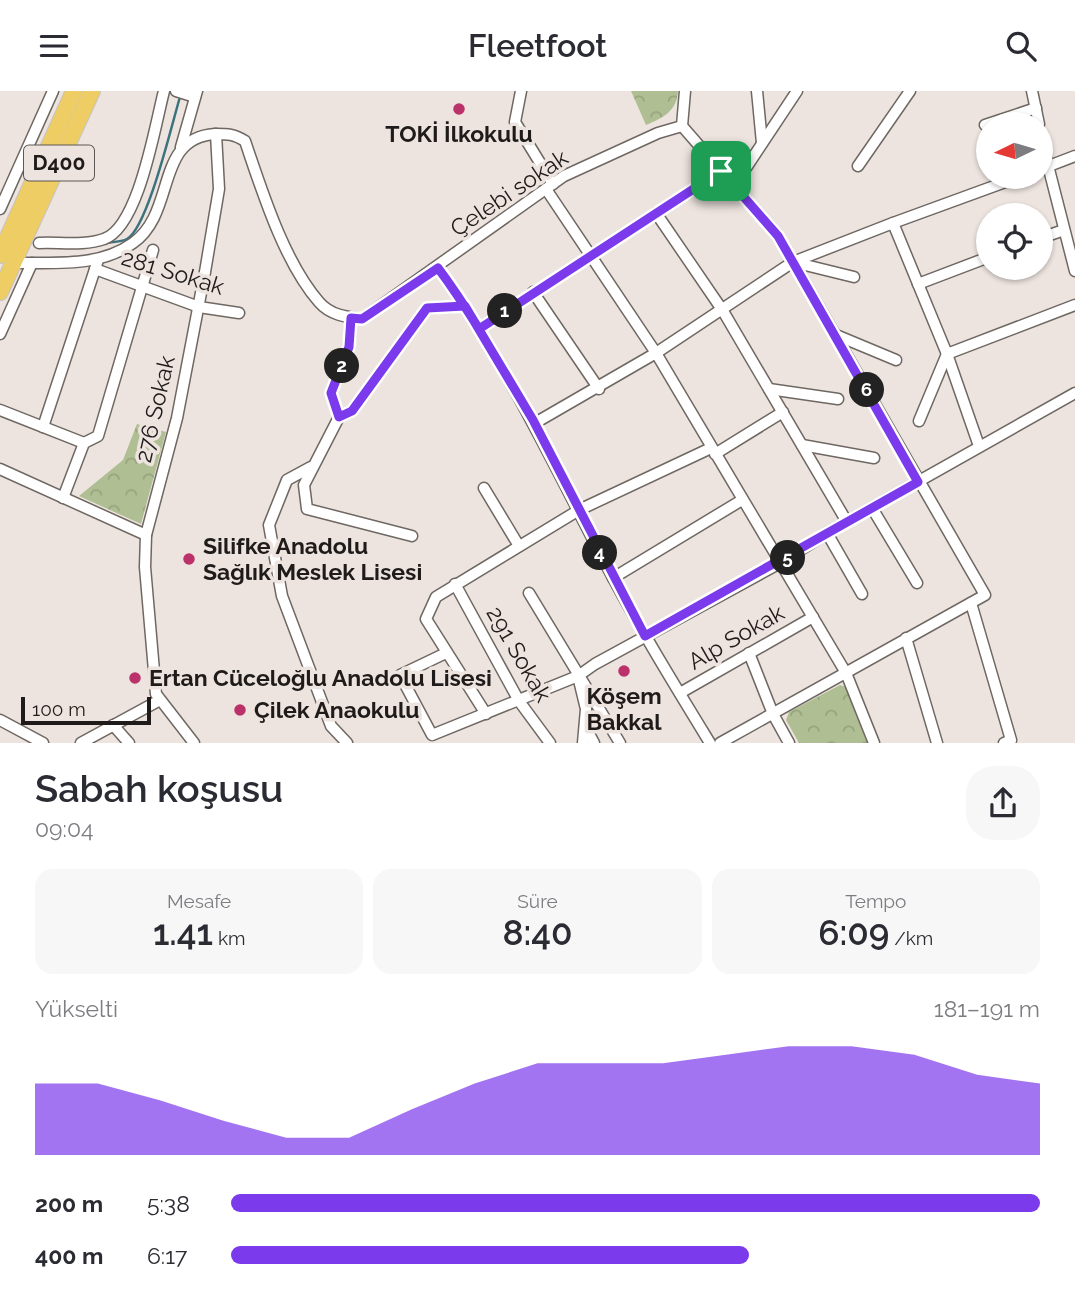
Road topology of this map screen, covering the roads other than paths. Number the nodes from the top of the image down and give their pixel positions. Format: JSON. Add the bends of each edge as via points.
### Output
{"nodes":[{"id":1,"x":53,"y":91,"type":"edge"},
{"id":2,"x":74,"y":91,"type":"edge"},
{"id":3,"x":92,"y":91,"type":"edge"},
{"id":4,"x":164,"y":91,"type":"edge"},
{"id":5,"x":176,"y":91,"type":"edge"},
{"id":6,"x":521,"y":91,"type":"edge"},
{"id":7,"x":685,"y":91,"type":"edge"},
{"id":8,"x":757,"y":91,"type":"edge"},
{"id":9,"x":797,"y":91,"type":"edge"},
{"id":10,"x":909,"y":91,"type":"edge"},
{"id":11,"x":1032,"y":91,"type":"edge"},
{"id":12,"x":196,"y":94,"type":"edge"},
{"id":13,"x":1035,"y":108,"type":"junction"},
{"id":14,"x":1023,"y":112,"type":"edge"},
{"id":15,"x":1036,"y":112,"type":"edge"},
{"id":16,"x":682,"y":126,"type":"junction"},
{"id":17,"x":216,"y":134,"type":"junction"},
{"id":18,"x":762,"y":143,"type":"junction"},
{"id":19,"x":181,"y":148,"type":"junction"},
{"id":20,"x":1075,"y":156,"type":"edge"},
{"id":21,"x":1054,"y":164,"type":"edge"},
{"id":22,"x":858,"y":166,"type":"dead end"},
{"id":23,"x":721,"y":171,"type":"junction"},
{"id":24,"x":734,"y":185,"type":"junction"},
{"id":25,"x":549,"y":186,"type":"junction"},
{"id":26,"x":986,"y":189,"type":"edge"},
{"id":27,"x":1051,"y":189,"type":"edge"},
{"id":28,"x":0,"y":209,"type":"edge"},
{"id":29,"x":656,"y":213,"type":"junction"},
{"id":30,"x":893,"y":223,"type":"junction"},
{"id":31,"x":1064,"y":230,"type":"junction"},
{"id":32,"x":1053,"y":234,"type":"edge"},
{"id":33,"x":25,"y":238,"type":"junction"},
{"id":34,"x":153,"y":250,"type":"dead end"},
{"id":35,"x":590,"y":255,"type":"junction"},
{"id":36,"x":6,"y":259,"type":"edge"},
{"id":37,"x":793,"y":262,"type":"junction"},
{"id":38,"x":976,"y":262,"type":"edge"},
{"id":39,"x":32,"y":263,"type":"junction"},
{"id":40,"x":97,"y":264,"type":"junction"},
{"id":41,"x":438,"y":268,"type":"junction"},
{"id":42,"x":1075,"y":271,"type":"edge"},
{"id":43,"x":854,"y":277,"type":"dead end"},
{"id":44,"x":918,"y":283,"type":"junction"},
{"id":45,"x":142,"y":286,"type":"junction"},
{"id":46,"x":0,"y":292,"type":"edge"},
{"id":47,"x":533,"y":292,"type":"junction"},
{"id":48,"x":1075,"y":305,"type":"edge"},
{"id":49,"x":465,"y":306,"type":"junction"},
{"id":50,"x":199,"y":307,"type":"junction"},
{"id":51,"x":723,"y":311,"type":"junction"},
{"id":52,"x":239,"y":313,"type":"dead end"},
{"id":53,"x":351,"y":318,"type":"junction"},
{"id":54,"x":479,"y":329,"type":"junction"},
{"id":55,"x":0,"y":334,"type":"edge"},
{"id":56,"x":836,"y":335,"type":"junction"},
{"id":57,"x":656,"y":353,"type":"junction"},
{"id":58,"x":947,"y":355,"type":"junction"},
{"id":59,"x":896,"y":360,"type":"dead end"},
{"id":60,"x":598,"y":389,"type":"junction"},
{"id":61,"x":769,"y":389,"type":"junction"},
{"id":62,"x":1075,"y":393,"type":"edge"},
{"id":63,"x":838,"y":399,"type":"dead end"},
{"id":64,"x":0,"y":410,"type":"edge"},
{"id":65,"x":783,"y":412,"type":"junction"},
{"id":66,"x":339,"y":417,"type":"junction"},
{"id":67,"x":919,"y":421,"type":"dead end"},
{"id":68,"x":535,"y":423,"type":"junction"},
{"id":69,"x":43,"y":427,"type":"junction"},
{"id":70,"x":84,"y":443,"type":"junction"},
{"id":71,"x":802,"y":445,"type":"junction"},
{"id":72,"x":979,"y":446,"type":"junction"},
{"id":73,"x":713,"y":451,"type":"junction"},
{"id":74,"x":874,"y":458,"type":"dead end"},
{"id":75,"x":311,"y":467,"type":"junction"},
{"id":76,"x":0,"y":469,"type":"edge"},
{"id":77,"x":918,"y":482,"type":"junction"},
{"id":78,"x":484,"y":488,"type":"dead end"},
{"id":79,"x":63,"y":498,"type":"junction"},
{"id":80,"x":742,"y":500,"type":"junction"},
{"id":81,"x":872,"y":508,"type":"junction"},
{"id":82,"x":579,"y":510,"type":"junction"},
{"id":83,"x":847,"y":522,"type":"junction"},
{"id":84,"x":827,"y":533,"type":"junction"},
{"id":85,"x":146,"y":535,"type":"junction"},
{"id":86,"x":412,"y":536,"type":"dead end"},
{"id":87,"x":519,"y":546,"type":"junction"},
{"id":88,"x":780,"y":563,"type":"junction"},
{"id":89,"x":613,"y":578,"type":"junction"},
{"id":90,"x":916,"y":583,"type":"dead end"},
{"id":91,"x":455,"y":584,"type":"junction"},
{"id":92,"x":529,"y":593,"type":"dead end"},
{"id":93,"x":862,"y":594,"type":"dead end"},
{"id":94,"x":971,"y":603,"type":"junction"},
{"id":95,"x":813,"y":617,"type":"junction"},
{"id":96,"x":645,"y":636,"type":"junction"},
{"id":97,"x":906,"y":638,"type":"junction"},
{"id":98,"x":446,"y":653,"type":"junction"},
{"id":99,"x":749,"y":653,"type":"junction"},
{"id":100,"x":846,"y":673,"type":"junction"},
{"id":101,"x":578,"y":676,"type":"junction"},
{"id":102,"x":680,"y":693,"type":"junction"},
{"id":103,"x":158,"y":697,"type":"junction"},
{"id":104,"x":520,"y":701,"type":"junction"},
{"id":105,"x":486,"y":714,"type":"junction"},
{"id":106,"x":773,"y":715,"type":"junction"},
{"id":107,"x":0,"y":720,"type":"edge"},
{"id":108,"x":113,"y":725,"type":"junction"},
{"id":109,"x":585,"y":726,"type":"junction"},
{"id":110,"x":43,"y":743,"type":"edge"},
{"id":111,"x":81,"y":743,"type":"edge"},
{"id":112,"x":129,"y":743,"type":"edge"},
{"id":113,"x":194,"y":743,"type":"edge"},
{"id":114,"x":347,"y":743,"type":"edge"},
{"id":115,"x":550,"y":743,"type":"edge"},
{"id":116,"x":583,"y":743,"type":"edge"},
{"id":117,"x":594,"y":743,"type":"edge"},
{"id":118,"x":620,"y":743,"type":"edge"},
{"id":119,"x":710,"y":743,"type":"edge"},
{"id":120,"x":720,"y":743,"type":"edge"},
{"id":121,"x":789,"y":743,"type":"edge"},
{"id":122,"x":874,"y":743,"type":"edge"},
{"id":123,"x":937,"y":743,"type":"edge"},
{"id":124,"x":1004,"y":743,"type":"edge"}],
"edges":[{"from":1,"to":28,"type":"street"},
{"from":2,"to":33,"type":"highway","number":"D400"},
{"from":3,"to":33,"type":"highway","number":"D400"},
{"from":4,"to":33,"type":"street","via":[[134,204],[121,228],[105,239]]},
{"from":5,"to":12,"type":"street"},
{"from":6,"to":25,"type":"street","via":[[515,122]]},
{"from":7,"to":16,"type":"street"},
{"from":8,"to":18,"type":"street"},
{"from":9,"to":18,"type":"street"},
{"from":10,"to":22,"type":"street"},
{"from":11,"to":13,"type":"street"},
{"from":12,"to":19,"type":"street"},
{"from":13,"to":14,"type":"street"},
{"from":13,"to":15,"type":"street"},
{"from":16,"to":23,"type":"street"},
{"from":16,"to":25,"type":"street","name":"Çelebi sokak"},
{"from":17,"to":19,"type":"street","via":[[196,135]]},
{"from":17,"to":50,"type":"street","name":"276 Sokak","via":[[219,189]]},
{"from":17,"to":53,"type":"street","via":[[233,133],[245,141],[288,252],[320,303],[340,317]]},
{"from":18,"to":24,"type":"street"},
{"from":19,"to":40,"type":"street","via":[[154,220],[137,240]]},
{"from":20,"to":21,"type":"street"},
{"from":23,"to":24,"type":"street"},
{"from":23,"to":29,"type":"street"},
{"from":24,"to":37,"type":"street","via":[[778,236]]},
{"from":25,"to":35,"type":"street"},
{"from":25,"to":41,"type":"street","name":"Çelebi sokak"},
{"from":26,"to":30,"type":"street"},
{"from":27,"to":31,"type":"street"},
{"from":29,"to":35,"type":"street"},
{"from":29,"to":51,"type":"street"},
{"from":30,"to":37,"type":"street"},
{"from":30,"to":44,"type":"street"},
{"from":31,"to":32,"type":"street"},
{"from":31,"to":42,"type":"street"},
{"from":33,"to":36,"type":"highway","number":"D400"},
{"from":34,"to":45,"type":"street"},
{"from":35,"to":47,"type":"street"},
{"from":35,"to":57,"type":"street"},
{"from":36,"to":39,"type":"street"},
{"from":36,"to":46,"type":"highway"},
{"from":37,"to":43,"type":"street"},
{"from":37,"to":51,"type":"street"},
{"from":37,"to":56,"type":"street"},
{"from":38,"to":44,"type":"street"},
{"from":39,"to":40,"type":"street"},
{"from":39,"to":55,"type":"street"},
{"from":40,"to":45,"type":"street","name":"281 Sokak"},
{"from":40,"to":69,"type":"street"},
{"from":41,"to":49,"type":"street"},
{"from":41,"to":53,"type":"street","name":"Çelebi sokak","via":[[362,319]]},
{"from":44,"to":58,"type":"street"},
{"from":45,"to":50,"type":"street","name":"281 Sokak"},
{"from":45,"to":70,"type":"street","via":[[98,436]]},
{"from":47,"to":54,"type":"street"},
{"from":47,"to":60,"type":"street"},
{"from":48,"to":58,"type":"street"},
{"from":49,"to":54,"type":"street"},
{"from":49,"to":66,"type":"street","via":[[427,308],[352,411]]},
{"from":50,"to":52,"type":"street","name":"281 Sokak"},
{"from":50,"to":85,"type":"street","name":"276 Sokak","via":[[177,418]]},
{"from":51,"to":57,"type":"street"},
{"from":51,"to":61,"type":"street"},
{"from":53,"to":66,"type":"street","via":[[349,347],[331,393]]},
{"from":54,"to":68,"type":"street"},
{"from":56,"to":59,"type":"street"},
{"from":56,"to":77,"type":"street"},
{"from":57,"to":60,"type":"street"},
{"from":57,"to":73,"type":"street"},
{"from":58,"to":67,"type":"street"},
{"from":58,"to":72,"type":"street"},
{"from":60,"to":68,"type":"street"},
{"from":61,"to":63,"type":"street"},
{"from":61,"to":65,"type":"street"},
{"from":62,"to":72,"type":"street"},
{"from":64,"to":69,"type":"street"},
{"from":65,"to":71,"type":"street"},
{"from":65,"to":73,"type":"street"},
{"from":66,"to":75,"type":"street"},
{"from":68,"to":82,"type":"street"},
{"from":69,"to":70,"type":"street"},
{"from":70,"to":79,"type":"street"},
{"from":71,"to":74,"type":"street"},
{"from":71,"to":83,"type":"street"},
{"from":72,"to":77,"type":"street"},
{"from":73,"to":80,"type":"street"},
{"from":73,"to":82,"type":"street"},
{"from":75,"to":86,"type":"street","via":[[304,485],[307,509]]},
{"from":75,"to":114,"type":"street","via":[[287,480],[269,525],[282,596],[331,726]]},
{"from":76,"to":79,"type":"street"},
{"from":77,"to":81,"type":"street"},
{"from":77,"to":94,"type":"street","via":[[985,595]]},
{"from":78,"to":87,"type":"street"},
{"from":79,"to":85,"type":"street"},
{"from":80,"to":88,"type":"street"},
{"from":80,"to":89,"type":"street"},
{"from":81,"to":83,"type":"street"},
{"from":81,"to":90,"type":"street"},
{"from":82,"to":87,"type":"street"},
{"from":82,"to":89,"type":"street"},
{"from":83,"to":84,"type":"street"},
{"from":84,"to":88,"type":"street"},
{"from":84,"to":93,"type":"street"},
{"from":85,"to":103,"type":"street","name":"276 Sokak"},
{"from":87,"to":91,"type":"street"},
{"from":88,"to":95,"type":"street"},
{"from":88,"to":96,"type":"street"},
{"from":89,"to":96,"type":"street"},
{"from":91,"to":98,"type":"street","via":[[436,597],[426,619]]},
{"from":91,"to":104,"type":"street","name":"291 Sokak"},
{"from":92,"to":101,"type":"street"},
{"from":94,"to":97,"type":"street"},
{"from":94,"to":124,"type":"street","via":[[1011,740]]},
{"from":95,"to":99,"type":"street","name":"Alp Sokak"},
{"from":95,"to":100,"type":"street"},
{"from":96,"to":101,"type":"street"},
{"from":96,"to":102,"type":"street"},
{"from":97,"to":100,"type":"street"},
{"from":97,"to":123,"type":"street"},
{"from":98,"to":105,"type":"street"},
{"from":98,"to":105,"type":"street","via":[[400,675],[432,735]]},
{"from":99,"to":102,"type":"street","name":"Alp Sokak"},
{"from":99,"to":106,"type":"street"},
{"from":100,"to":106,"type":"street"},
{"from":100,"to":122,"type":"street"},
{"from":101,"to":104,"type":"street"},
{"from":101,"to":109,"type":"street"},
{"from":101,"to":118,"type":"street"},
{"from":102,"to":119,"type":"street"},
{"from":103,"to":108,"type":"street"},
{"from":103,"to":113,"type":"street"},
{"from":104,"to":105,"type":"street"},
{"from":104,"to":115,"type":"street","name":"291 Sokak"},
{"from":106,"to":120,"type":"street"},
{"from":106,"to":121,"type":"street"},
{"from":107,"to":110,"type":"street"},
{"from":108,"to":111,"type":"street"},
{"from":108,"to":112,"type":"street"},
{"from":109,"to":116,"type":"street"},
{"from":109,"to":117,"type":"street"}]}
